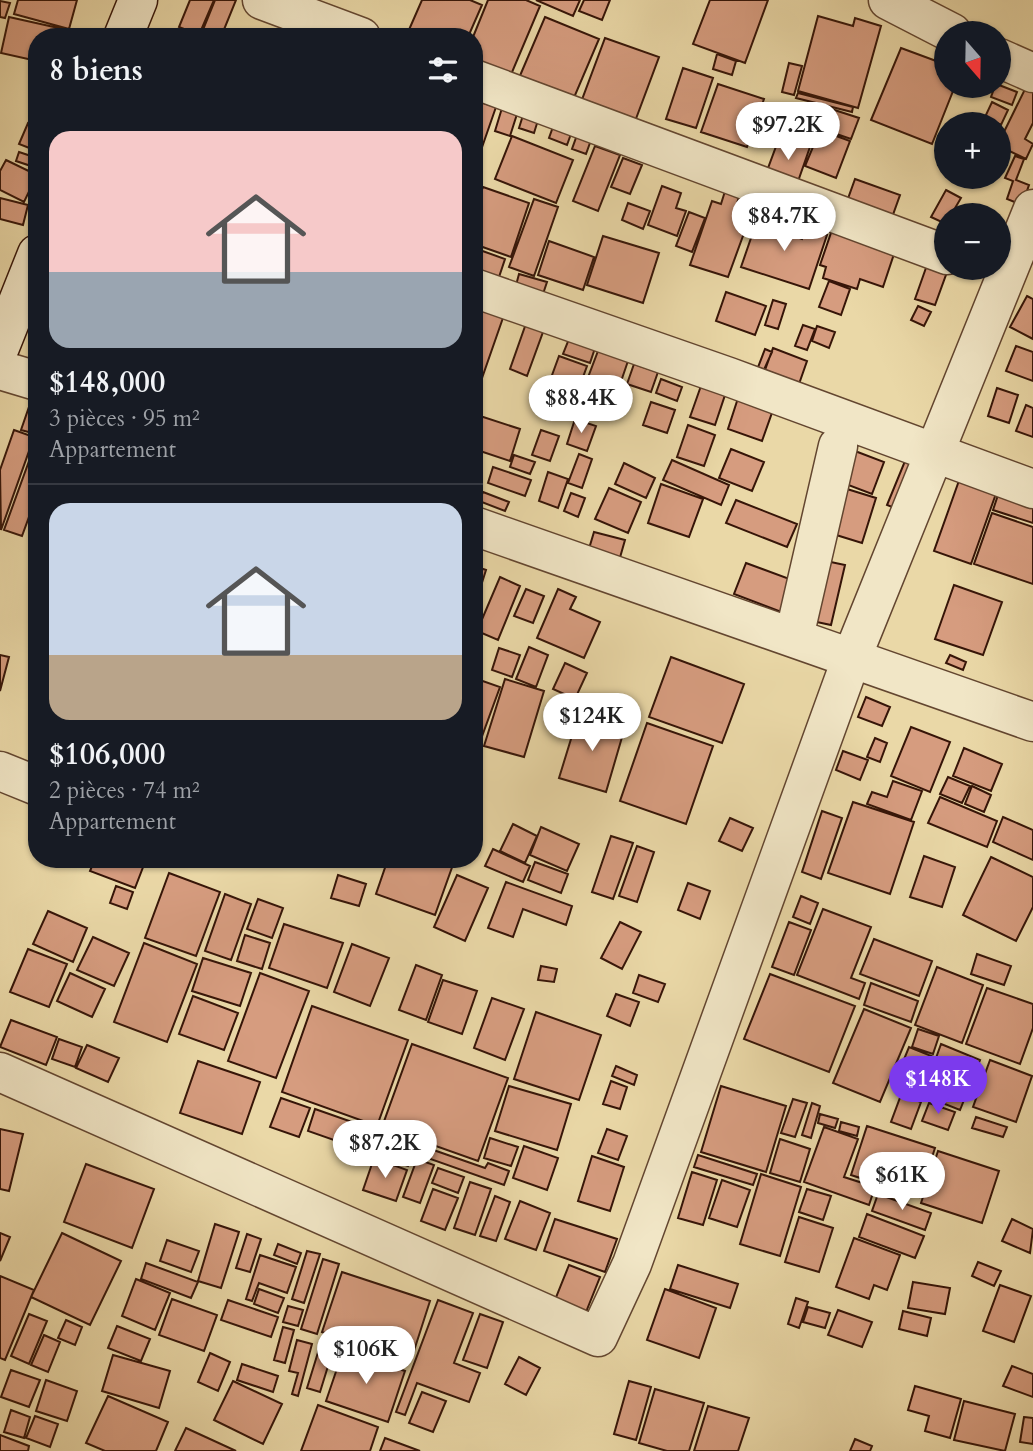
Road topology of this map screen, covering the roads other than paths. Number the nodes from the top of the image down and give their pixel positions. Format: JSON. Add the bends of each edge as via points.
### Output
{"nodes":[{"id":1,"x":138,"y":0,"type":"edge"},
{"id":2,"x":262,"y":0,"type":"edge"},
{"id":3,"x":888,"y":0,"type":"edge"},
{"id":4,"x":934,"y":24,"type":"edge"},
{"id":5,"x":127,"y":28,"type":"edge"},
{"id":6,"x":337,"y":28,"type":"edge"},
{"id":7,"x":1012,"y":64,"type":"edge"},
{"id":8,"x":1033,"y":73,"type":"edge"},
{"id":9,"x":483,"y":82,"type":"edge"},
{"id":10,"x":1033,"y":209,"type":"edge"},
{"id":11,"x":1011,"y":242,"type":"edge"},
{"id":12,"x":934,"y":250,"type":"edge"},
{"id":13,"x":28,"y":277,"type":"edge"},
{"id":14,"x":988,"y":280,"type":"edge"},
{"id":15,"x":483,"y":291,"type":"edge"},
{"id":16,"x":0,"y":347,"type":"edge"},
{"id":17,"x":0,"y":370,"type":"edge"},
{"id":18,"x":28,"y":378,"type":"edge"},
{"id":19,"x":838,"y":446,"type":"dead end"},
{"id":20,"x":933,"y":452,"type":"junction"},
{"id":21,"x":1033,"y":489,"type":"edge"},
{"id":22,"x":483,"y":529,"type":"edge"},
{"id":23,"x":794,"y":636,"type":"junction"},
{"id":24,"x":852,"y":657,"type":"junction"},
{"id":25,"x":1033,"y":722,"type":"edge"},
{"id":26,"x":0,"y":771,"type":"edge"},
{"id":27,"x":28,"y":782,"type":"edge"},
{"id":28,"x":0,"y":1072,"type":"edge"}],
"edges":[{"from":1,"to":5,"type":"street"},
{"from":2,"to":6,"type":"street"},
{"from":3,"to":4,"type":"street"},
{"from":7,"to":8,"type":"street"},
{"from":9,"to":12,"type":"street"},
{"from":10,"to":11,"type":"street"},
{"from":13,"to":16,"type":"street"},
{"from":14,"to":20,"type":"street"},
{"from":15,"to":20,"type":"street"},
{"from":17,"to":18,"type":"street"},
{"from":19,"to":23,"type":"street"},
{"from":20,"to":21,"type":"street"},
{"from":20,"to":24,"type":"street"},
{"from":22,"to":23,"type":"street"},
{"from":23,"to":24,"type":"street"},
{"from":24,"to":25,"type":"street"},
{"from":24,"to":28,"type":"street","via":[[632,1264],[598,1337]]},
{"from":26,"to":27,"type":"street"}]}
